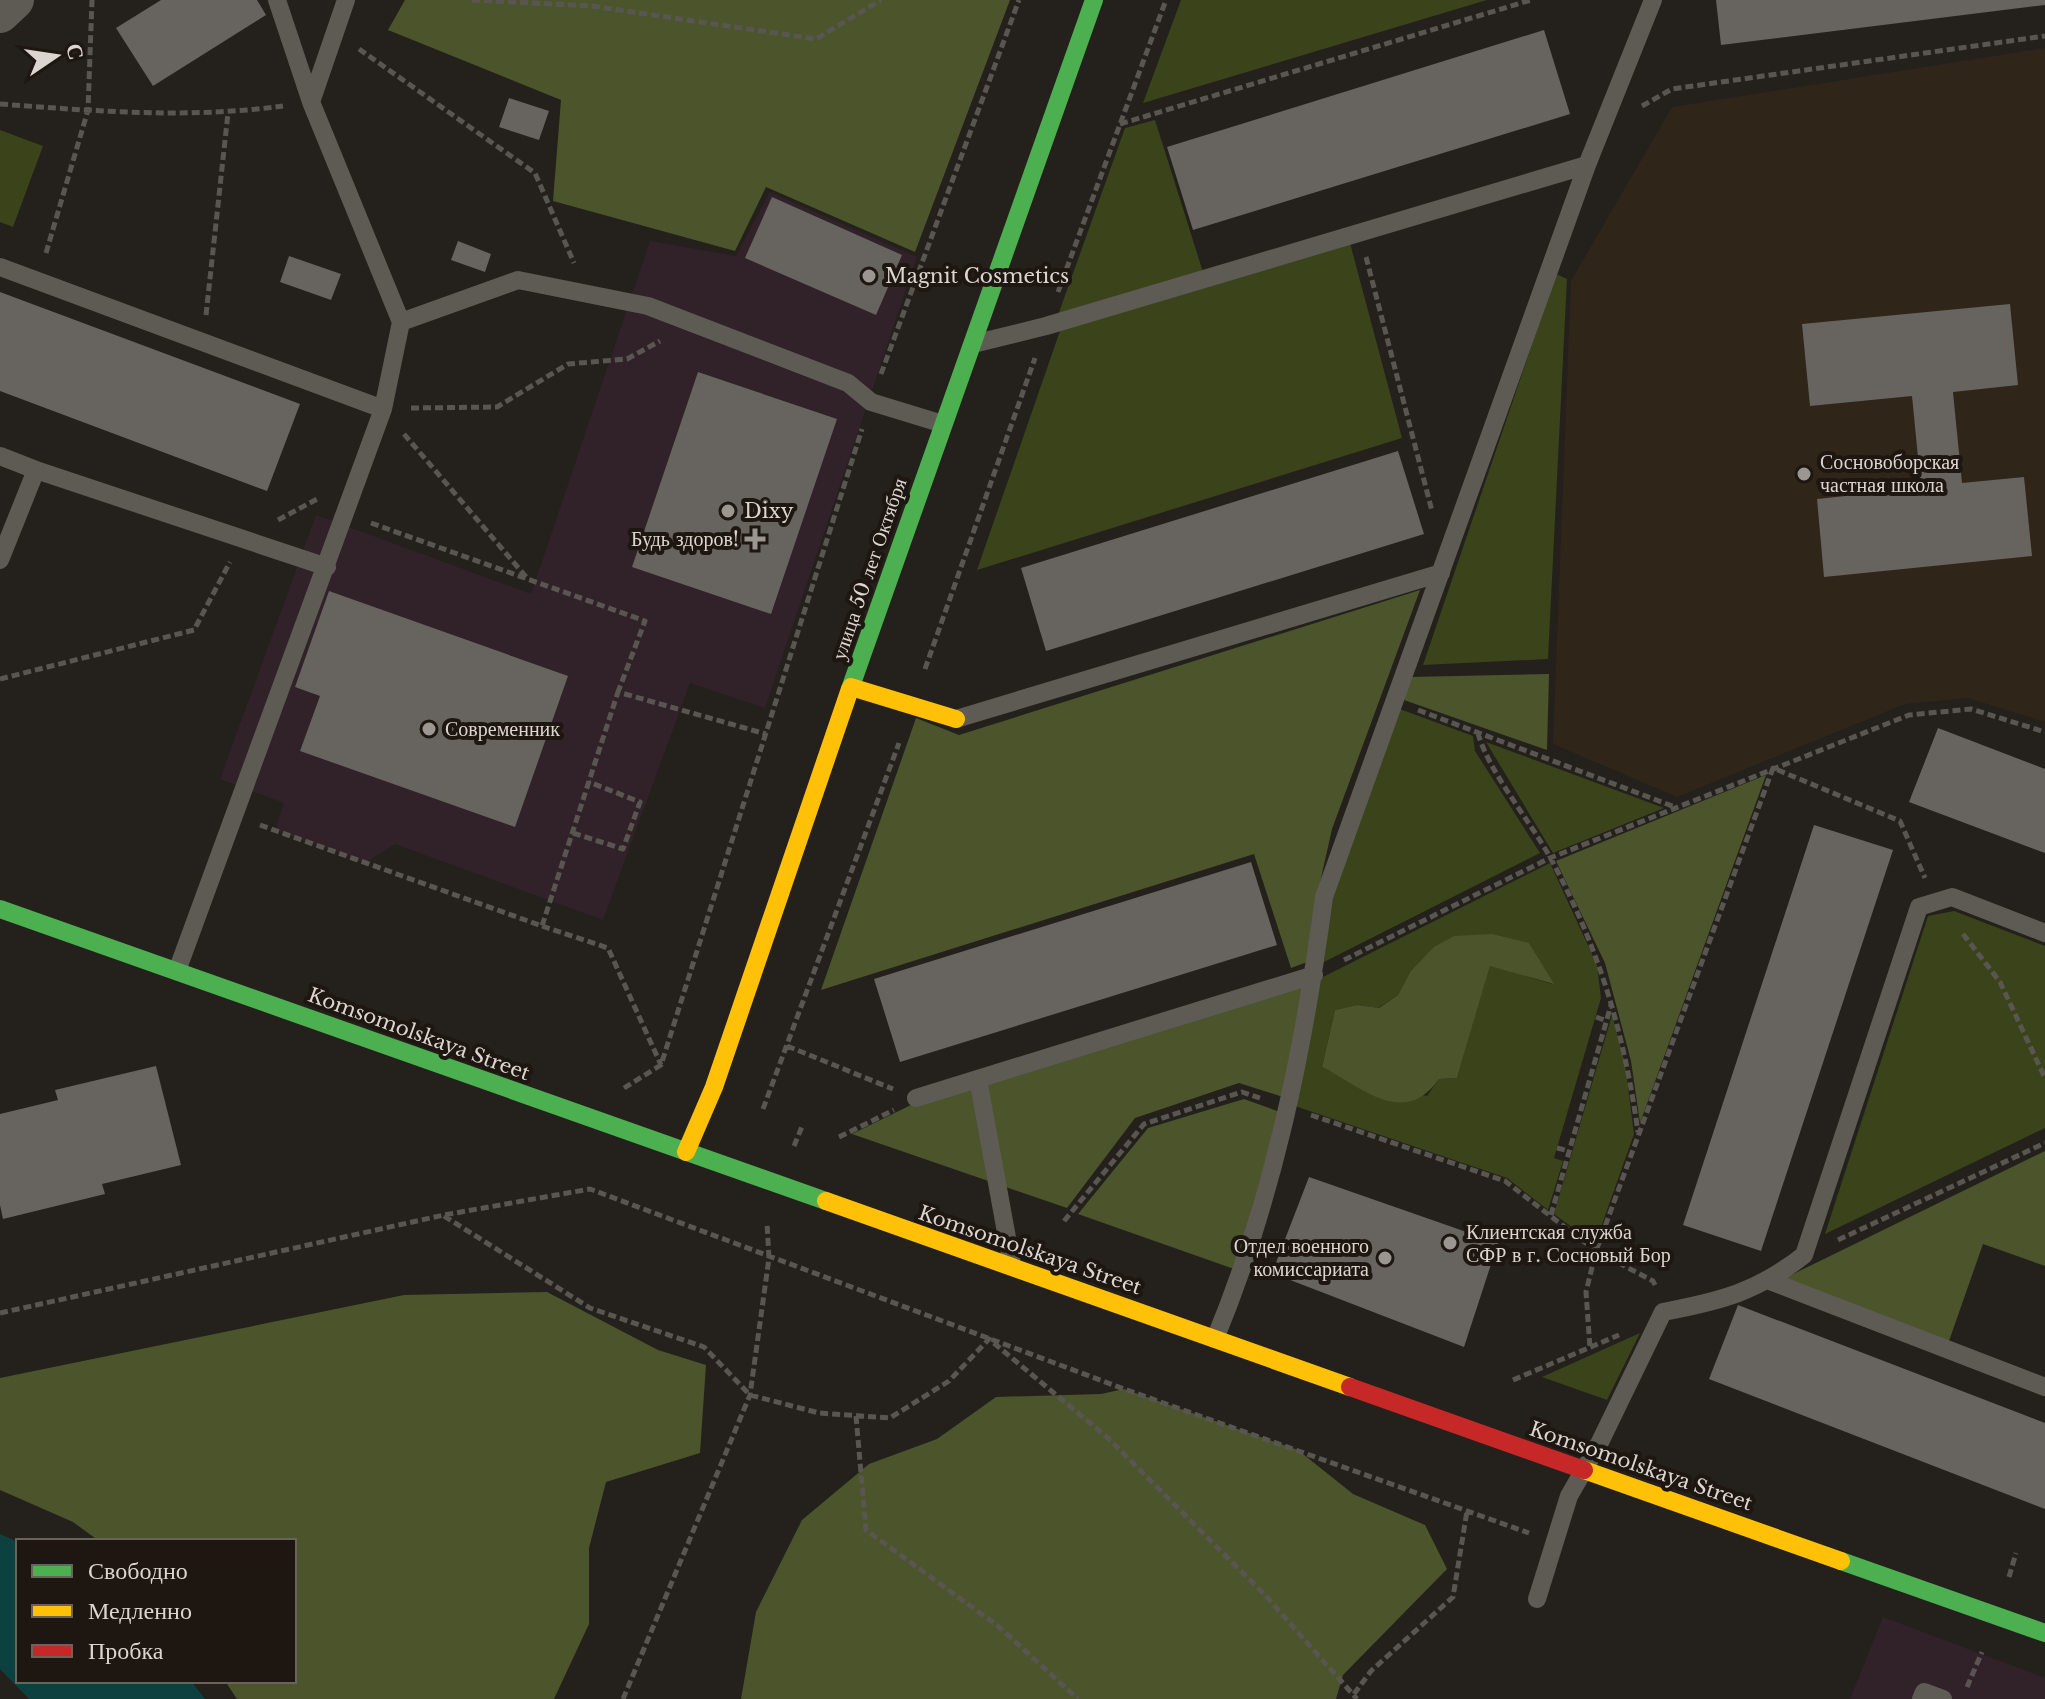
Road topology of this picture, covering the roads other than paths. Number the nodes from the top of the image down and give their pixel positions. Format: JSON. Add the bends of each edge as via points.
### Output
{"nodes":[{"id":1,"x":15,"y":0,"type":"edge"},
{"id":2,"x":277,"y":0,"type":"edge"},
{"id":3,"x":346,"y":0,"type":"edge"},
{"id":4,"x":1094,"y":0,"type":"edge"},
{"id":5,"x":1653,"y":0,"type":"edge"},
{"id":6,"x":0,"y":14,"type":"edge"},
{"id":7,"x":311,"y":102,"type":"junction"},
{"id":8,"x":1587,"y":165,"type":"junction"},
{"id":9,"x":0,"y":267,"type":"edge"},
{"id":10,"x":401,"y":322,"type":"junction"},
{"id":11,"x":970,"y":345,"type":"junction"},
{"id":12,"x":383,"y":409,"type":"junction"},
{"id":13,"x":943,"y":424,"type":"junction"},
{"id":14,"x":0,"y":456,"type":"edge"},
{"id":15,"x":36,"y":470,"type":"junction"},
{"id":16,"x":0,"y":560,"type":"edge"},
{"id":17,"x":327,"y":567,"type":"junction"},
{"id":18,"x":1443,"y":567,"type":"junction"},
{"id":19,"x":851,"y":687,"type":"junction"},
{"id":20,"x":956,"y":719,"type":"joint"},
{"id":21,"x":0,"y":909,"type":"edge"},
{"id":22,"x":2045,"y":933,"type":"edge"},
{"id":23,"x":177,"y":971,"type":"junction"},
{"id":24,"x":1314,"y":975,"type":"junction"},
{"id":25,"x":978,"y":1079,"type":"junction"},
{"id":26,"x":916,"y":1098,"type":"road end"},
{"id":27,"x":686,"y":1152,"type":"junction"},
{"id":28,"x":1012,"y":1267,"type":"junction"},
{"id":29,"x":1770,"y":1281,"type":"junction"},
{"id":30,"x":1215,"y":1339,"type":"junction"},
{"id":31,"x":2045,"y":1387,"type":"edge"},
{"id":32,"x":1583,"y":1469,"type":"junction"},
{"id":33,"x":1537,"y":1599,"type":"dead end"},
{"id":34,"x":2045,"y":1633,"type":"edge"},
{"id":35,"x":1921,"y":1699,"type":"edge"},
{"id":36,"x":1943,"y":1699,"type":"edge"}],
"edges":[{"from":1,"to":6,"type":"street"},
{"from":2,"to":7,"type":"lane"},
{"from":3,"to":7,"type":"lane"},
{"from":4,"to":11,"type":"street","name":"улица 50 лет Октября"},
{"from":5,"to":8,"type":"lane"},
{"from":7,"to":10,"type":"lane"},
{"from":8,"to":11,"type":"lane"},
{"from":8,"to":18,"type":"lane"},
{"from":9,"to":12,"type":"lane"},
{"from":10,"to":12,"type":"lane"},
{"from":10,"to":13,"type":"lane","via":[[518,280],[648,306],[848,383],[871,402]]},
{"from":11,"to":13,"type":"street","name":"улица 50 лет Октября"},
{"from":12,"to":17,"type":"lane"},
{"from":13,"to":19,"type":"street","name":"улица 50 лет Октября"},
{"from":14,"to":15,"type":"lane"},
{"from":15,"to":16,"type":"lane"},
{"from":15,"to":17,"type":"lane"},
{"from":17,"to":23,"type":"lane"},
{"from":18,"to":20,"type":"lane"},
{"from":18,"to":24,"type":"lane","via":[[1324,897]]},
{"from":19,"to":20,"type":"street"},
{"from":19,"to":27,"type":"street","name":"улица 50 лет Октября","via":[[714,1087]]},
{"from":21,"to":23,"type":"street","name":"Komsomolskaya Street"},
{"from":22,"to":29,"type":"lane","via":[[1952,897],[1919,907],[1804,1255]]},
{"from":23,"to":27,"type":"street","name":"Komsomolskaya Street"},
{"from":24,"to":25,"type":"lane"},
{"from":24,"to":30,"type":"lane","via":[[1290,1108],[1258,1222]]},
{"from":25,"to":26,"type":"lane"},
{"from":25,"to":28,"type":"lane"},
{"from":27,"to":28,"type":"street","name":"Komsomolskaya Street"},
{"from":28,"to":30,"type":"street","name":"Komsomolskaya Street"},
{"from":29,"to":31,"type":"lane"},
{"from":29,"to":32,"type":"lane","via":[[1724,1301],[1663,1312]]},
{"from":30,"to":32,"type":"street","name":"Komsomolskaya Street"},
{"from":32,"to":33,"type":"lane","via":[[1569,1496]]},
{"from":32,"to":34,"type":"street","name":"Komsomolskaya Street"},
{"from":35,"to":36,"type":"lane","via":[[1924,1692]]}]}
